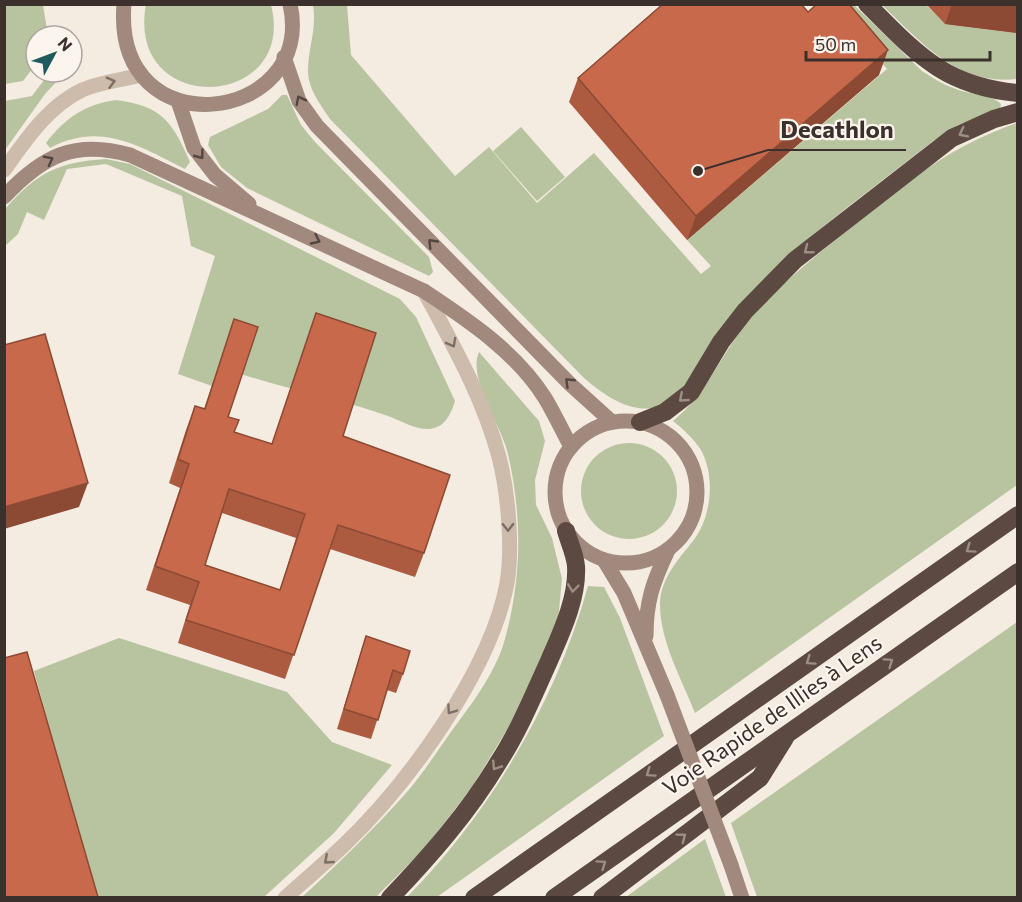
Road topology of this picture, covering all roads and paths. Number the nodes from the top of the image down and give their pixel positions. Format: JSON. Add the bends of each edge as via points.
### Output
{"nodes":[{"id":1,"x":124,"y":4,"type":"edge"},
{"id":2,"x":290,"y":4,"type":"edge"},
{"id":3,"x":867,"y":4,"type":"edge"},
{"id":4,"x":284,"y":57,"type":"junction"},
{"id":5,"x":141,"y":75,"type":"junction"},
{"id":6,"x":1017,"y":93,"type":"edge"},
{"id":7,"x":178,"y":101,"type":"junction"},
{"id":8,"x":1017,"y":112,"type":"edge"},
{"id":9,"x":4,"y":170,"type":"edge"},
{"id":10,"x":4,"y":197,"type":"edge"},
{"id":11,"x":263,"y":215,"type":"junction"},
{"id":12,"x":424,"y":291,"type":"junction"},
{"id":13,"x":612,"y":422,"type":"junction"},
{"id":14,"x":640,"y":422,"type":"junction"},
{"id":15,"x":571,"y":447,"type":"junction"},
{"id":16,"x":1017,"y":515,"type":"edge"},
{"id":17,"x":566,"y":531,"type":"junction"},
{"id":18,"x":668,"y":550,"type":"junction"},
{"id":19,"x":604,"y":560,"type":"junction"},
{"id":20,"x":1017,"y":572,"type":"edge"},
{"id":21,"x":646,"y":642,"type":"junction"},
{"id":22,"x":790,"y":731,"type":"junction"},
{"id":23,"x":285,"y":897,"type":"edge"},
{"id":24,"x":390,"y":897,"type":"edge"},
{"id":25,"x":474,"y":897,"type":"edge"},
{"id":26,"x":554,"y":897,"type":"edge"},
{"id":27,"x":602,"y":897,"type":"edge"},
{"id":28,"x":742,"y":897,"type":"edge"}],
"edges":[{"from":1,"to":5,"type":"street","via":[[128,52]]},
{"from":2,"to":4,"type":"street","via":[[291,35]]},
{"from":3,"to":6,"type":"highway","via":[[933,67],[978,86]]},
{"from":4,"to":7,"type":"street","via":[[258,89],[228,104],[203,106]]},
{"from":13,"to":4,"type":"street","one_way":true,"via":[[317,126],[299,101]]},
{"from":5,"to":7,"type":"street"},
{"from":9,"to":5,"type":"street","one_way":true,"via":[[35,126],[71,97],[83,90]]},
{"from":7,"to":11,"type":"street","one_way":true,"via":[[194,148],[215,175]]},
{"from":8,"to":14,"type":"highway","one_way":true,"via":[[969,129],[933,150],[795,260],[745,311],[691,392],[665,412]]},
{"from":10,"to":11,"type":"street","one_way":true,"via":[[22,177],[48,159],[64,152],[108,149],[130,155]]},
{"from":11,"to":12,"type":"street","one_way":true},
{"from":12,"to":15,"type":"street","via":[[469,321],[514,360],[544,397]]},
{"from":12,"to":23,"type":"street","one_way":true,"via":[[475,387],[499,458],[508,523],[507,582],[491,638],[458,700],[398,785],[343,846]]},
{"from":13,"to":14,"type":"street"},
{"from":13,"to":15,"type":"street","via":[[589,430]]},
{"from":14,"to":18,"type":"street","via":[[671,436],[686,452],[695,472],[698,494],[694,516],[683,536]]},
{"from":15,"to":17,"type":"street","via":[[560,466],[555,488],[557,510]]},
{"from":16,"to":25,"type":"highway","one_way":true},
{"from":17,"to":19,"type":"street","via":[[583,548]]},
{"from":17,"to":24,"type":"highway","one_way":true,"via":[[576,566],[572,597],[560,636],[523,719],[465,812]]},
{"from":18,"to":19,"type":"street","via":[[637,562]]},
{"from":18,"to":21,"type":"street","via":[[646,607]]},
{"from":19,"to":21,"type":"street"},
{"from":22,"to":20,"type":"highway","name":"Voie Rapide de Illies à Lens","one_way":true},
{"from":21,"to":28,"type":"street","bridge":true},
{"from":26,"to":22,"type":"highway","name":"Voie Rapide de Illies à Lens","one_way":true},
{"from":27,"to":22,"type":"highway","one_way":true,"via":[[760,778]]}]}
